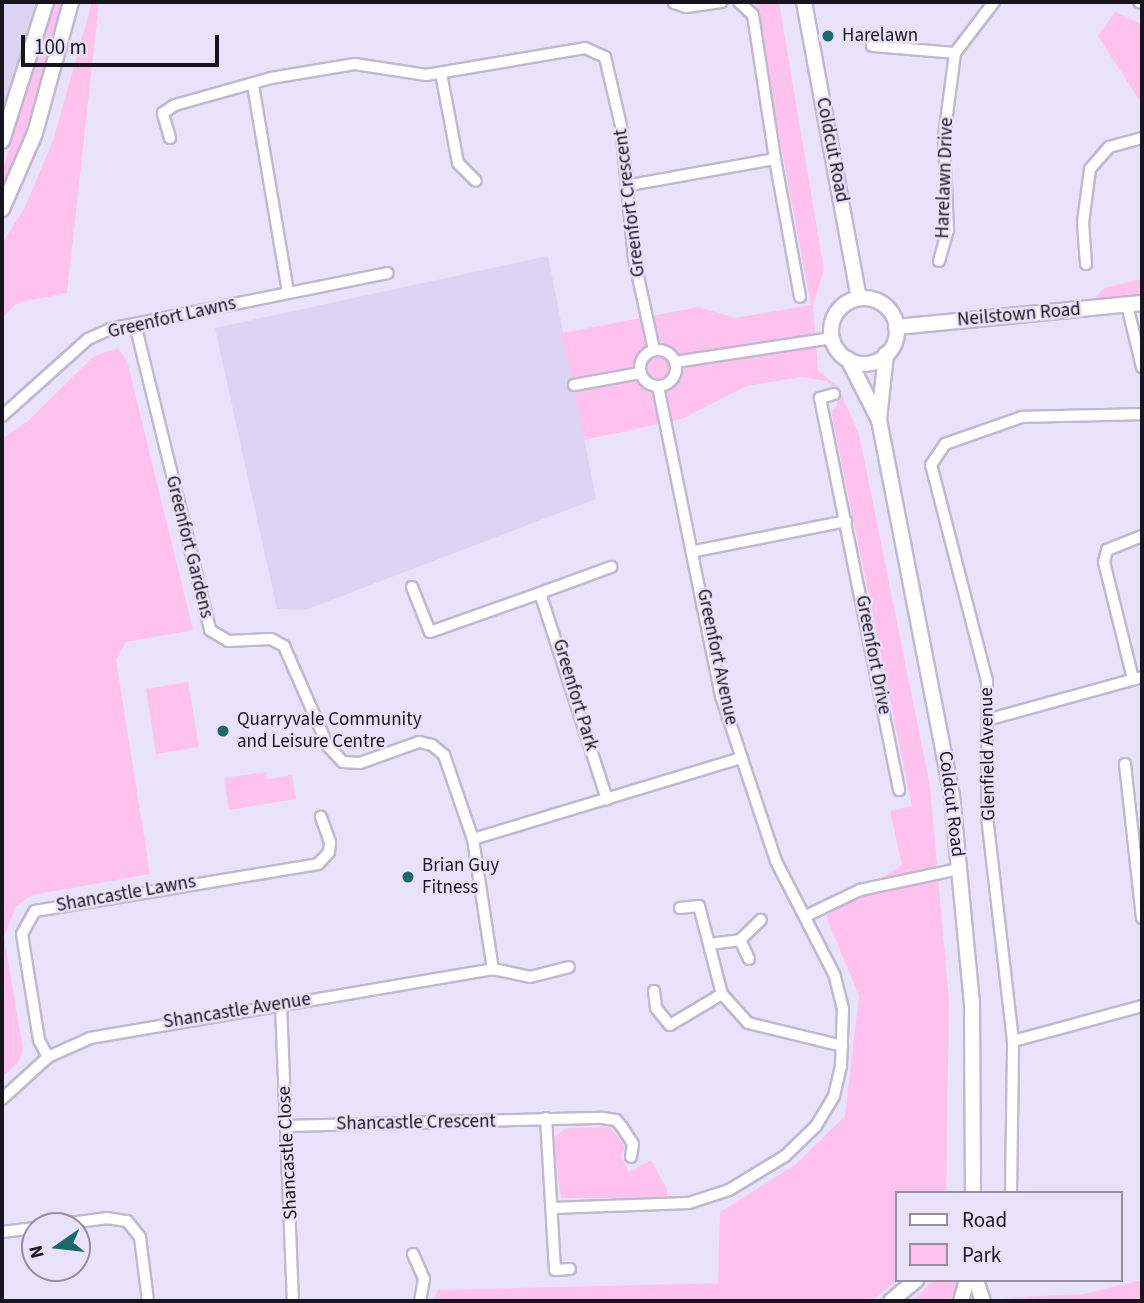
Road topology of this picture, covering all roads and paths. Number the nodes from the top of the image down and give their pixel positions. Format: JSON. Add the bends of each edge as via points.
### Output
{"nodes":[{"id":1,"x":46,"y":2,"type":"edge"},
{"id":2,"x":71,"y":2,"type":"edge"},
{"id":3,"x":722,"y":2,"type":"edge"},
{"id":4,"x":739,"y":2,"type":"edge"},
{"id":5,"x":804,"y":2,"type":"edge"},
{"id":6,"x":994,"y":2,"type":"edge"},
{"id":7,"x":674,"y":3,"type":"edge"},
{"id":8,"x":872,"y":46,"type":"dead end"},
{"id":9,"x":955,"y":53,"type":"junction"},
{"id":10,"x":441,"y":73,"type":"junction"},
{"id":11,"x":253,"y":85,"type":"junction"},
{"id":12,"x":170,"y":138,"type":"dead end"},
{"id":13,"x":1142,"y":138,"type":"edge"},
{"id":14,"x":2,"y":141,"type":"edge"},
{"id":15,"x":775,"y":159,"type":"junction"},
{"id":16,"x":476,"y":181,"type":"dead end"},
{"id":17,"x":630,"y":185,"type":"junction"},
{"id":18,"x":2,"y":209,"type":"edge"},
{"id":19,"x":939,"y":261,"type":"dead end"},
{"id":20,"x":1086,"y":264,"type":"dead end"},
{"id":21,"x":387,"y":272,"type":"dead end"},
{"id":22,"x":288,"y":292,"type":"junction"},
{"id":23,"x":800,"y":298,"type":"dead end"},
{"id":24,"x":859,"y":298,"type":"junction"},
{"id":25,"x":1135,"y":304,"type":"edge"},
{"id":26,"x":135,"y":324,"type":"junction"},
{"id":27,"x":896,"y":327,"type":"junction"},
{"id":28,"x":832,"y":338,"type":"junction"},
{"id":29,"x":654,"y":350,"type":"junction"},
{"id":30,"x":886,"y":354,"type":"junction"},
{"id":31,"x":848,"y":359,"type":"junction"},
{"id":32,"x":675,"y":362,"type":"junction"},
{"id":33,"x":1142,"y":367,"type":"edge"},
{"id":34,"x":640,"y":373,"type":"junction"},
{"id":35,"x":574,"y":385,"type":"dead end"},
{"id":36,"x":658,"y":387,"type":"junction"},
{"id":37,"x":834,"y":394,"type":"dead end"},
{"id":38,"x":1142,"y":414,"type":"edge"},
{"id":39,"x":2,"y":416,"type":"edge"},
{"id":40,"x":879,"y":420,"type":"junction"},
{"id":41,"x":846,"y":521,"type":"junction"},
{"id":42,"x":1142,"y":536,"type":"edge"},
{"id":43,"x":695,"y":551,"type":"junction"},
{"id":44,"x":611,"y":567,"type":"dead end"},
{"id":45,"x":412,"y":587,"type":"dead end"},
{"id":46,"x":540,"y":593,"type":"junction"},
{"id":47,"x":1138,"y":678,"type":"edge"},
{"id":48,"x":989,"y":719,"type":"junction"},
{"id":49,"x":742,"y":758,"type":"junction"},
{"id":50,"x":1125,"y":764,"type":"dead end"},
{"id":51,"x":899,"y":790,"type":"dead end"},
{"id":52,"x":607,"y":799,"type":"junction"},
{"id":53,"x":321,"y":817,"type":"dead end"},
{"id":54,"x":1138,"y":827,"type":"edge"},
{"id":55,"x":473,"y":839,"type":"junction"},
{"id":56,"x":959,"y":869,"type":"junction"},
{"id":57,"x":680,"y":908,"type":"dead end"},
{"id":58,"x":806,"y":916,"type":"junction"},
{"id":59,"x":1142,"y":918,"type":"edge"},
{"id":60,"x":761,"y":920,"type":"dead end"},
{"id":61,"x":740,"y":940,"type":"junction"},
{"id":62,"x":709,"y":944,"type":"junction"},
{"id":63,"x":749,"y":959,"type":"dead end"},
{"id":64,"x":569,"y":967,"type":"dead end"},
{"id":65,"x":493,"y":969,"type":"junction"},
{"id":66,"x":654,"y":991,"type":"dead end"},
{"id":67,"x":722,"y":994,"type":"junction"},
{"id":68,"x":281,"y":1005,"type":"junction"},
{"id":69,"x":1142,"y":1006,"type":"edge"},
{"id":70,"x":1013,"y":1041,"type":"junction"},
{"id":71,"x":842,"y":1046,"type":"junction"},
{"id":72,"x":48,"y":1058,"type":"junction"},
{"id":73,"x":2,"y":1099,"type":"edge"},
{"id":74,"x":546,"y":1118,"type":"junction"},
{"id":75,"x":287,"y":1126,"type":"junction"},
{"id":76,"x":631,"y":1157,"type":"dead end"},
{"id":77,"x":973,"y":1191,"type":"edge"},
{"id":78,"x":1012,"y":1191,"type":"edge"},
{"id":79,"x":552,"y":1208,"type":"junction"},
{"id":80,"x":91,"y":1221,"type":"edge"},
{"id":81,"x":21,"y":1230,"type":"edge"},
{"id":82,"x":2,"y":1232,"type":"edge"},
{"id":83,"x":413,"y":1254,"type":"dead end"},
{"id":84,"x":570,"y":1269,"type":"dead end"},
{"id":85,"x":914,"y":1282,"type":"edge"},
{"id":86,"x":966,"y":1282,"type":"edge"},
{"id":87,"x":977,"y":1282,"type":"edge"},
{"id":88,"x":148,"y":1301,"type":"edge"},
{"id":89,"x":293,"y":1301,"type":"edge"},
{"id":90,"x":420,"y":1301,"type":"edge"},
{"id":91,"x":891,"y":1301,"type":"edge"},
{"id":92,"x":961,"y":1301,"type":"edge"},
{"id":93,"x":983,"y":1301,"type":"edge"}],
"edges":[{"from":1,"to":14,"type":"main road"},
{"from":2,"to":18,"type":"main road","via":[[35,134]]},
{"from":3,"to":7,"type":"street","via":[[686,7]]},
{"from":4,"to":15,"type":"street","via":[[753,15]]},
{"from":5,"to":24,"type":"main road","name":"Coldcut Road"},
{"from":6,"to":9,"type":"street","name":"Harelawn Drive"},
{"from":8,"to":9,"type":"street"},
{"from":9,"to":19,"type":"street","name":"Harelawn Drive","via":[[944,137],[948,230]]},
{"from":10,"to":11,"type":"street","name":"Greenfort Crescent","via":[[355,64],[325,66]]},
{"from":10,"to":16,"type":"street","via":[[458,163]]},
{"from":10,"to":17,"type":"street","name":"Greenfort Crescent","via":[[585,48],[605,57]]},
{"from":11,"to":12,"type":"street","name":"Greenfort Crescent","via":[[174,105],[163,113]]},
{"from":11,"to":22,"type":"street"},
{"from":13,"to":20,"type":"street","via":[[1109,147],[1090,169],[1083,223]]},
{"from":15,"to":17,"type":"street"},
{"from":15,"to":23,"type":"street"},
{"from":17,"to":29,"type":"street","name":"Greenfort Crescent","via":[[634,258]]},
{"from":21,"to":22,"type":"street","name":"Greenfort Lawns"},
{"from":22,"to":26,"type":"street","name":"Greenfort Lawns"},
{"from":24,"to":27,"type":"main road","via":[[882,303]]},
{"from":24,"to":28,"type":"main road","via":[[839,310]]},
{"from":25,"to":27,"type":"main road","name":"Neilstown Road"},
{"from":25,"to":33,"type":"street"},
{"from":26,"to":39,"type":"street","name":"Greenfort Lawns","via":[[88,338]]},
{"from":26,"to":55,"type":"street","name":"Greenfort Gardens","via":[[210,630],[228,641],[271,639],[284,646],[328,746],[343,762],[360,763],[419,742],[439,750],[450,767]]},
{"from":27,"to":30,"type":"main road","name":"Coldcut Road"},
{"from":28,"to":31,"type":"main road","name":"Coldcut Road"},
{"from":28,"to":32,"type":"street"},
{"from":29,"to":32,"type":"street","via":[[669,354]]},
{"from":29,"to":34,"type":"street","via":[[641,361]]},
{"from":30,"to":31,"type":"main road","via":[[870,363]]},
{"from":30,"to":40,"type":"main road","name":"Coldcut Road"},
{"from":31,"to":40,"type":"main road","name":"Coldcut Road"},
{"from":32,"to":36,"type":"street","via":[[673,379]]},
{"from":34,"to":35,"type":"street"},
{"from":34,"to":36,"type":"street","via":[[646,383]]},
{"from":36,"to":43,"type":"street","name":"Greenfort Avenue"},
{"from":37,"to":41,"type":"street","name":"Greenfort Drive","via":[[820,398]]},
{"from":38,"to":48,"type":"street","name":"Glenfield Avenue","via":[[1023,417],[938,450],[932,473],[987,681]]},
{"from":40,"to":56,"type":"main road","name":"Coldcut Road","via":[[936,704]]},
{"from":41,"to":43,"type":"street"},
{"from":41,"to":51,"type":"street","name":"Greenfort Drive"},
{"from":42,"to":47,"type":"street","via":[[1107,550],[1104,562]]},
{"from":43,"to":49,"type":"street","name":"Greenfort Avenue","via":[[721,696]]},
{"from":44,"to":46,"type":"street"},
{"from":45,"to":46,"type":"street","via":[[430,632]]},
{"from":46,"to":52,"type":"street","name":"Greenfort Park"},
{"from":47,"to":48,"type":"street"},
{"from":48,"to":70,"type":"street","name":"Glenfield Avenue","via":[[988,817]]},
{"from":49,"to":52,"type":"street"},
{"from":49,"to":58,"type":"street","name":"Greenfort Avenue","via":[[776,861]]},
{"from":50,"to":54,"type":"street"},
{"from":52,"to":55,"type":"street"},
{"from":53,"to":72,"type":"street","name":"Shancastle Lawns","via":[[330,842],[329,852],[318,864],[35,911],[22,934],[39,1040]]},
{"from":54,"to":59,"type":"street"},
{"from":55,"to":65,"type":"street"},
{"from":56,"to":58,"type":"street","via":[[860,890]]},
{"from":56,"to":77,"type":"main road","name":"Coldcut Road","via":[[972,1003]]},
{"from":57,"to":62,"type":"street","via":[[699,906]]},
{"from":58,"to":71,"type":"street","name":"Greenfort Avenue","via":[[835,976],[843,1009]]},
{"from":60,"to":61,"type":"street"},
{"from":61,"to":62,"type":"street"},
{"from":61,"to":63,"type":"street"},
{"from":62,"to":67,"type":"street"},
{"from":64,"to":65,"type":"street","name":"Shancastle Avenue","via":[[530,977]]},
{"from":65,"to":68,"type":"street","name":"Shancastle Avenue"},
{"from":66,"to":67,"type":"street","via":[[656,1008],[670,1025]]},
{"from":67,"to":71,"type":"street","via":[[748,1023]]},
{"from":68,"to":72,"type":"street","name":"Shancastle Avenue","via":[[138,1027],[90,1038]]},
{"from":68,"to":75,"type":"street","name":"Shancastle Close"},
{"from":69,"to":70,"type":"street"},
{"from":70,"to":78,"type":"street","name":"Glenfield Avenue"},
{"from":71,"to":79,"type":"street","name":"Greenfort Avenue","via":[[834,1096],[816,1126],[785,1156],[729,1190],[689,1203]]},
{"from":72,"to":73,"type":"street","name":"Shancastle Avenue"},
{"from":74,"to":75,"type":"street","name":"Shancastle Crescent"},
{"from":74,"to":76,"type":"street","name":"Shancastle Crescent","via":[[616,1120],[633,1144]]},
{"from":74,"to":79,"type":"street"},
{"from":75,"to":89,"type":"street","name":"Shancastle Close"},
{"from":79,"to":84,"type":"street","via":[[555,1270]]},
{"from":80,"to":88,"type":"street","via":[[127,1221],[140,1237]]},
{"from":81,"to":82,"type":"street"},
{"from":83,"to":90,"type":"street","via":[[424,1279]]},
{"from":85,"to":91,"type":"main road"},
{"from":86,"to":92,"type":"main road"},
{"from":87,"to":93,"type":"main road"}]}
